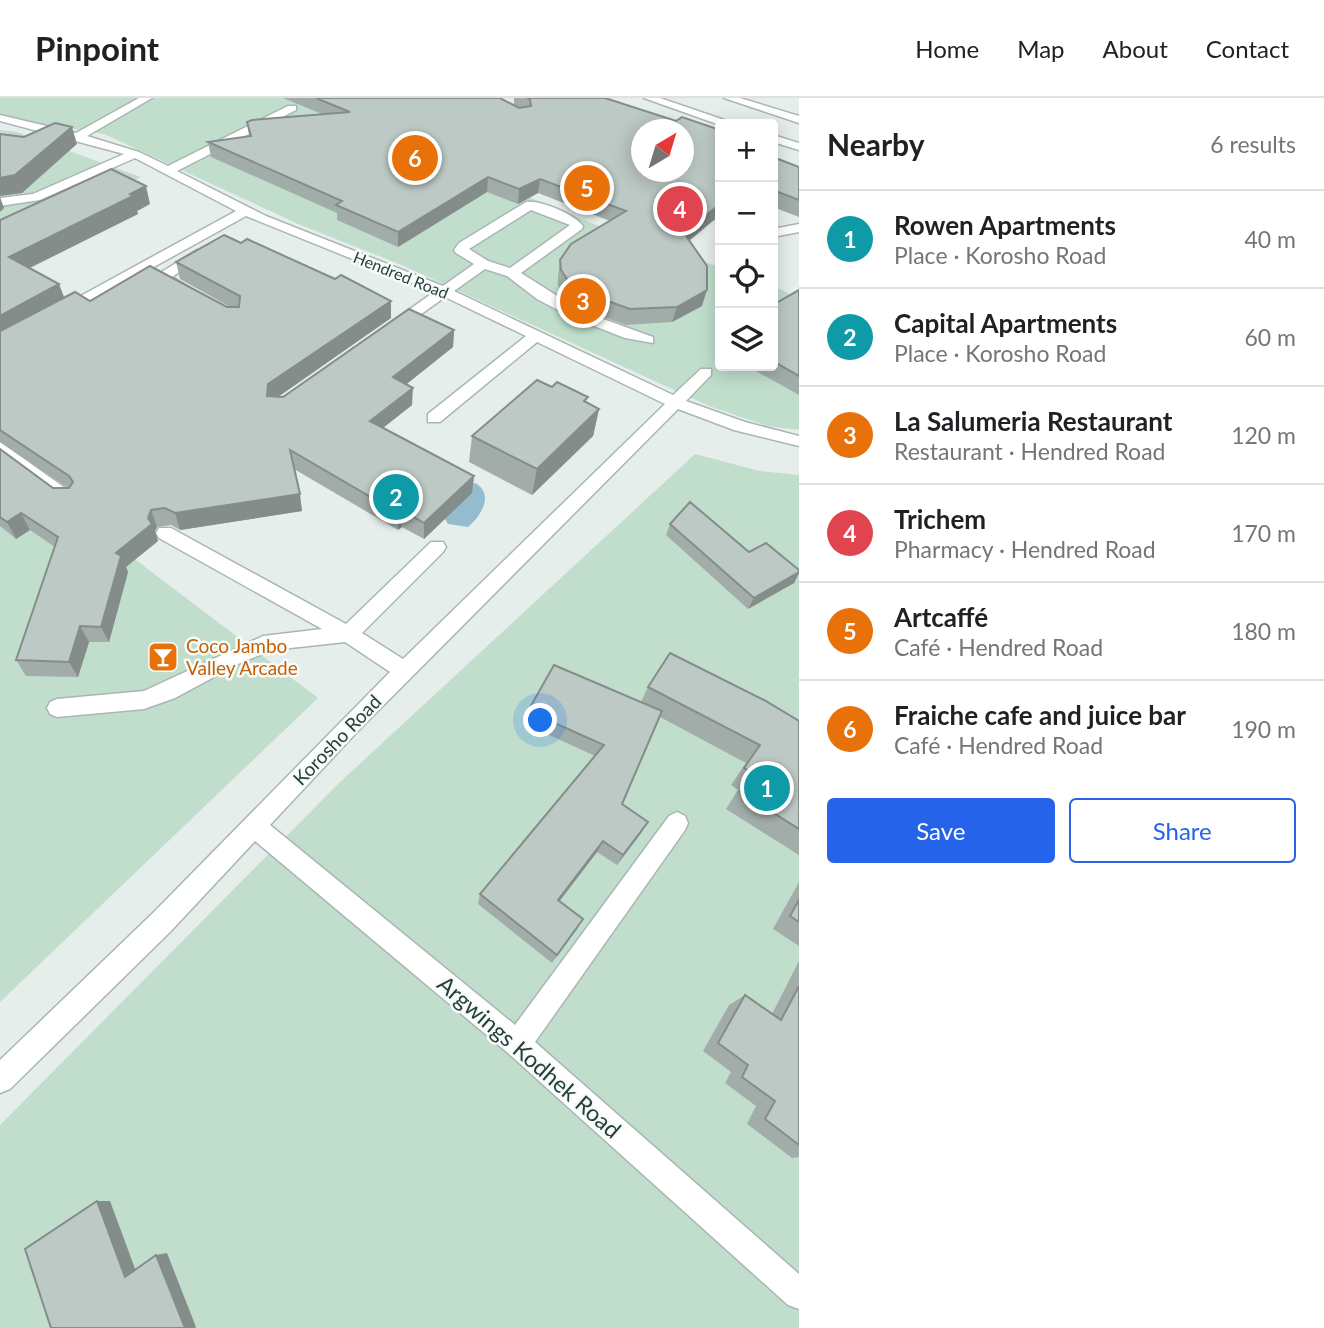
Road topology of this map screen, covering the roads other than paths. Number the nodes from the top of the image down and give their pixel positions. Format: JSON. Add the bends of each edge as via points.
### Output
{"nodes":[{"id":1,"x":148,"y":98,"type":"edge"},
{"id":2,"x":649,"y":98,"type":"edge"},
{"id":3,"x":729,"y":98,"type":"edge"},
{"id":4,"x":292,"y":108,"type":"dead end"},
{"id":5,"x":0,"y":118,"type":"edge"},
{"id":6,"x":715,"y":119,"type":"edge"},
{"id":7,"x":799,"y":120,"type":"edge"},
{"id":8,"x":77,"y":137,"type":"junction"},
{"id":9,"x":778,"y":140,"type":"edge"},
{"id":10,"x":799,"y":147,"type":"edge"},
{"id":11,"x":135,"y":154,"type":"junction"},
{"id":12,"x":170,"y":170,"type":"junction"},
{"id":13,"x":0,"y":202,"type":"edge"},
{"id":14,"x":246,"y":211,"type":"junction"},
{"id":15,"x":261,"y":219,"type":"junction"},
{"id":16,"x":799,"y":228,"type":"edge"},
{"id":17,"x":778,"y":232,"type":"edge"},
{"id":18,"x":483,"y":264,"type":"junction"},
{"id":19,"x":512,"y":273,"type":"junction"},
{"id":20,"x":446,"y":292,"type":"junction"},
{"id":21,"x":201,"y":300,"type":"edge"},
{"id":22,"x":51,"y":318,"type":"edge"},
{"id":23,"x":536,"y":335,"type":"junction"},
{"id":24,"x":378,"y":338,"type":"edge"},
{"id":25,"x":648,"y":340,"type":"dead end"},
{"id":26,"x":706,"y":372,"type":"dead end"},
{"id":27,"x":676,"y":403,"type":"junction"},
{"id":28,"x":434,"y":418,"type":"dead end"},
{"id":29,"x":799,"y":441,"type":"edge"},
{"id":30,"x":0,"y":448,"type":"edge"},
{"id":31,"x":69,"y":499,"type":"edge"},
{"id":32,"x":165,"y":533,"type":"edge"},
{"id":33,"x":437,"y":547,"type":"dead end"},
{"id":34,"x":348,"y":634,"type":"junction"},
{"id":35,"x":405,"y":671,"type":"junction"},
{"id":36,"x":57,"y":708,"type":"dead end"},
{"id":37,"x":677,"y":823,"type":"dead end"},
{"id":38,"x":254,"y":827,"type":"junction"},
{"id":39,"x":517,"y":1044,"type":"junction"},
{"id":40,"x":0,"y":1079,"type":"edge"},
{"id":41,"x":799,"y":1294,"type":"edge"}],
"edges":[{"from":1,"to":8,"type":"street"},
{"from":2,"to":6,"type":"street"},
{"from":3,"to":7,"type":"street"},
{"from":4,"to":12,"type":"street"},
{"from":5,"to":8,"type":"street","name":"Hendred Road"},
{"from":8,"to":11,"type":"street","name":"Hendred Road"},
{"from":9,"to":10,"type":"street"},
{"from":11,"to":12,"type":"street","name":"Hendred Road"},
{"from":11,"to":13,"type":"street","via":[[36,197]]},
{"from":12,"to":14,"type":"street","name":"Hendred Road"},
{"from":14,"to":15,"type":"street","name":"Hendred Road"},
{"from":14,"to":22,"type":"street"},
{"from":15,"to":20,"type":"street","name":"Hendred Road"},
{"from":15,"to":21,"type":"street","via":[[165,276],[166,281]]},
{"from":16,"to":17,"type":"street"},
{"from":18,"to":19,"type":"street"},
{"from":18,"to":19,"type":"street","via":[[461,250],[525,206],[537,206],[577,226]]},
{"from":18,"to":20,"type":"street"},
{"from":19,"to":25,"type":"street","via":[[570,310]]},
{"from":20,"to":23,"type":"street","name":"Hendred Road"},
{"from":20,"to":24,"type":"street"},
{"from":23,"to":27,"type":"street","name":"Hendred Road"},
{"from":23,"to":28,"type":"street"},
{"from":26,"to":27,"type":"street","name":"Korosho Road"},
{"from":27,"to":29,"type":"street","name":"Hendred Road"},
{"from":27,"to":35,"type":"street","name":"Korosho Road"},
{"from":30,"to":31,"type":"street"},
{"from":32,"to":34,"type":"street"},
{"from":33,"to":34,"type":"street"},
{"from":34,"to":35,"type":"street"},
{"from":34,"to":36,"type":"street","via":[[270,642],[144,700]]},
{"from":35,"to":38,"type":"street","name":"Korosho Road"},
{"from":37,"to":39,"type":"street"},
{"from":38,"to":39,"type":"street","name":"Argwings Kodhek Road"},
{"from":38,"to":40,"type":"street","name":"Korosho Road"},
{"from":39,"to":41,"type":"street","name":"Argwings Kodhek Road"}]}
